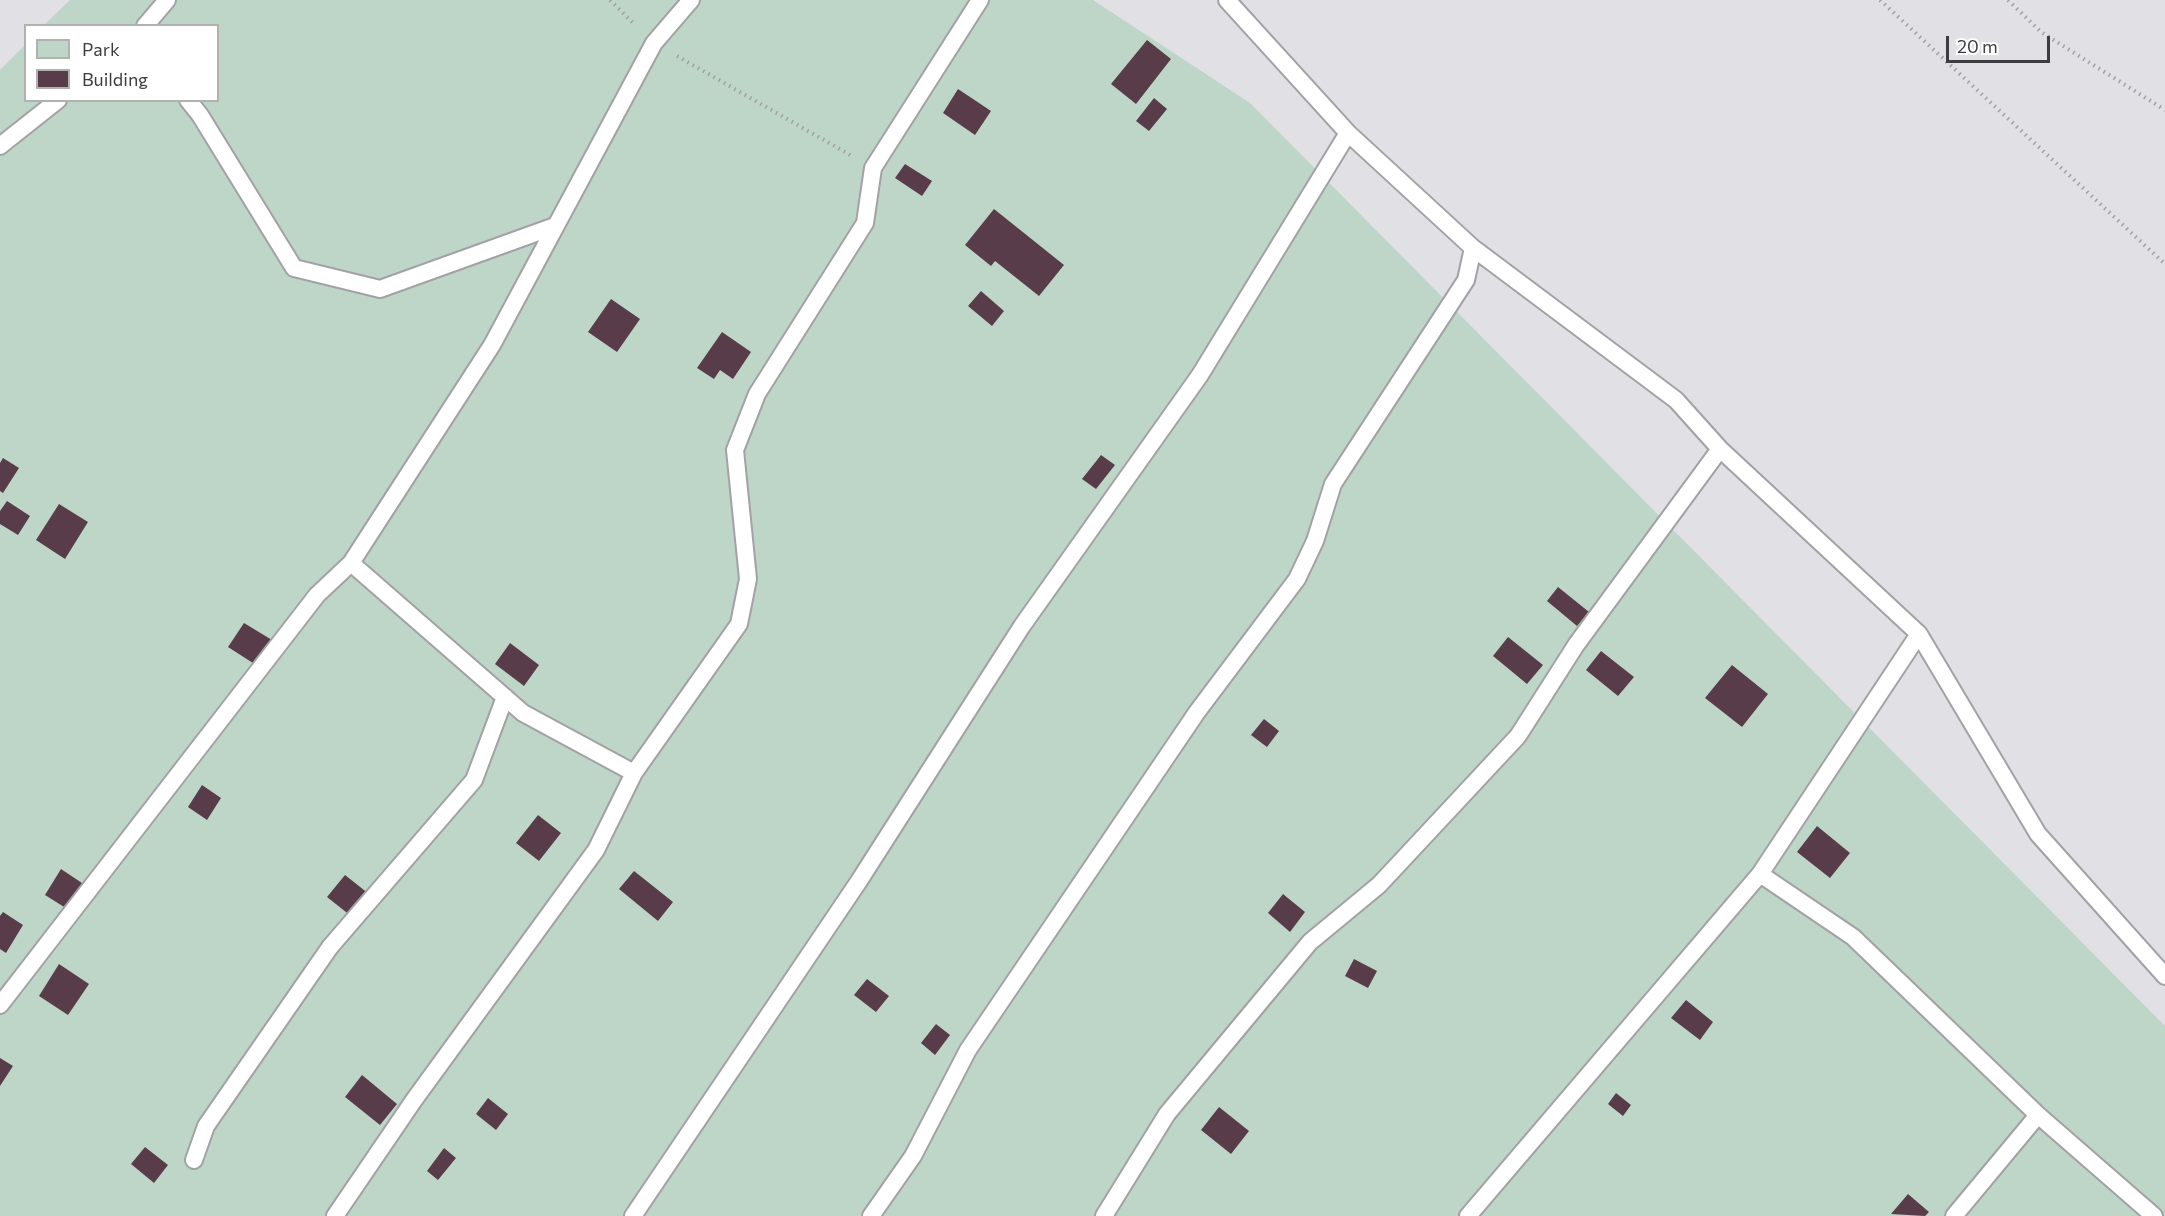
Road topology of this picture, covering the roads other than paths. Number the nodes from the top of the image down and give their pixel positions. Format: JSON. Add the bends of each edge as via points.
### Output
{"nodes":[{"id":1,"x":167,"y":0,"type":"edge"},
{"id":2,"x":691,"y":0,"type":"edge"},
{"id":3,"x":980,"y":0,"type":"edge"},
{"id":4,"x":1227,"y":0,"type":"edge"},
{"id":5,"x":147,"y":24,"type":"edge"},
{"id":6,"x":55,"y":102,"type":"edge"},
{"id":7,"x":190,"y":102,"type":"edge"},
{"id":8,"x":1348,"y":133,"type":"junction"},
{"id":9,"x":0,"y":146,"type":"edge"},
{"id":10,"x":555,"y":226,"type":"junction"},
{"id":11,"x":1473,"y":248,"type":"junction"},
{"id":12,"x":1720,"y":449,"type":"junction"},
{"id":13,"x":351,"y":563,"type":"junction"},
{"id":14,"x":1919,"y":634,"type":"junction"},
{"id":15,"x":505,"y":696,"type":"junction"},
{"id":16,"x":634,"y":773,"type":"junction"},
{"id":17,"x":1760,"y":874,"type":"junction"},
{"id":18,"x":2165,"y":976,"type":"edge"},
{"id":19,"x":0,"y":1005,"type":"edge"},
{"id":20,"x":2038,"y":1115,"type":"junction"},
{"id":21,"x":194,"y":1160,"type":"dead end"},
{"id":22,"x":335,"y":1216,"type":"edge"},
{"id":23,"x":633,"y":1216,"type":"edge"},
{"id":24,"x":872,"y":1216,"type":"edge"},
{"id":25,"x":1104,"y":1216,"type":"edge"},
{"id":26,"x":1468,"y":1216,"type":"edge"},
{"id":27,"x":1954,"y":1216,"type":"edge"},
{"id":28,"x":2154,"y":1216,"type":"edge"}],
"edges":[{"from":1,"to":5,"type":"lane"},
{"from":2,"to":10,"type":"lane","via":[[654,43]]},
{"from":3,"to":16,"type":"lane","via":[[873,168],[865,223],[757,394],[735,450],[748,579],[739,624]]},
{"from":4,"to":8,"type":"lane"},
{"from":6,"to":9,"type":"lane"},
{"from":7,"to":10,"type":"lane","via":[[294,268],[380,289]]},
{"from":8,"to":11,"type":"lane"},
{"from":8,"to":23,"type":"lane","via":[[1200,375],[1022,626],[859,881]]},
{"from":10,"to":13,"type":"lane","via":[[492,345]]},
{"from":11,"to":12,"type":"lane","via":[[1676,400]]},
{"from":11,"to":24,"type":"lane","via":[[1466,280],[1333,484],[1315,541],[1297,579],[1197,712],[968,1050],[913,1156]]},
{"from":12,"to":14,"type":"lane"},
{"from":12,"to":25,"type":"lane","via":[[1576,645],[1518,736],[1379,885],[1310,942],[1167,1114]]},
{"from":13,"to":15,"type":"lane"},
{"from":13,"to":19,"type":"lane","via":[[317,595]]},
{"from":14,"to":17,"type":"lane"},
{"from":14,"to":18,"type":"lane","via":[[2038,834]]},
{"from":15,"to":16,"type":"lane","via":[[523,713]]},
{"from":15,"to":21,"type":"lane","via":[[474,780],[330,947],[206,1126]]},
{"from":16,"to":22,"type":"lane","via":[[596,850],[414,1100]]},
{"from":17,"to":20,"type":"lane","via":[[1853,938]]},
{"from":17,"to":26,"type":"lane"},
{"from":20,"to":27,"type":"lane"},
{"from":20,"to":28,"type":"lane"}]}
